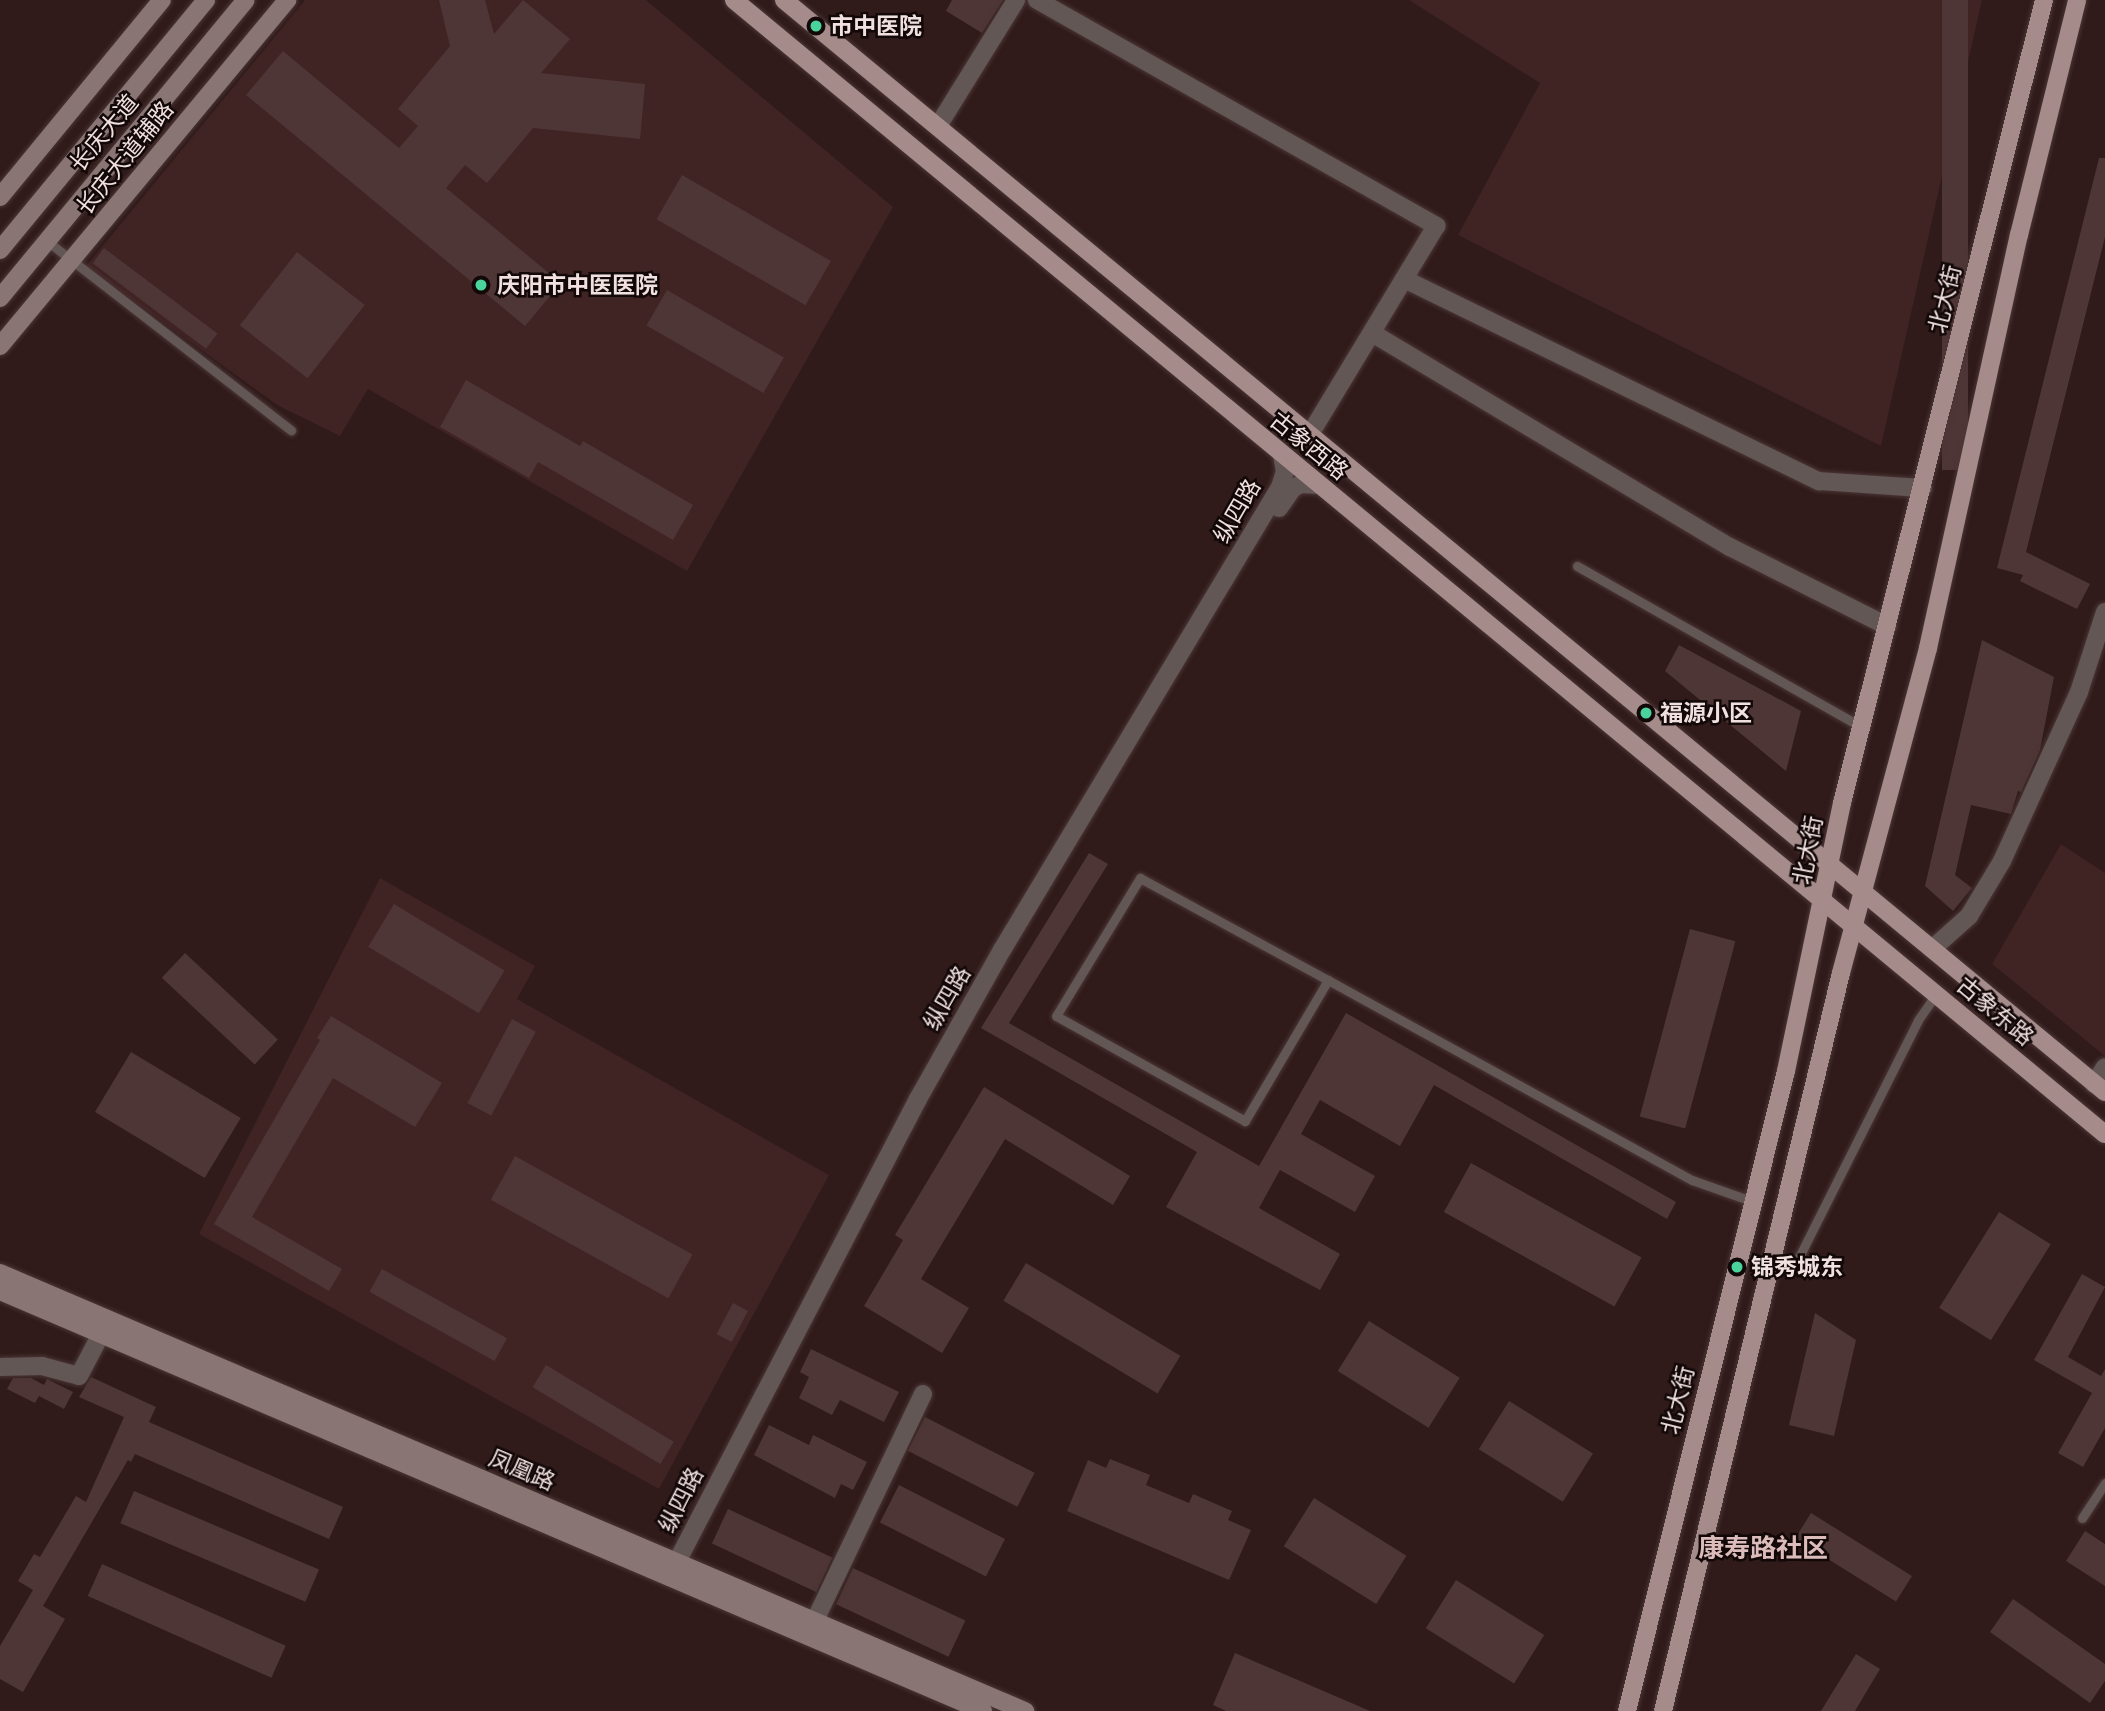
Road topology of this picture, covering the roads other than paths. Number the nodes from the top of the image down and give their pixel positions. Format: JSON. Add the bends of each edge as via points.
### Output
{"nodes":[{"id":1,"x":162,"y":0,"type":"edge"},
{"id":2,"x":206,"y":0,"type":"edge"},
{"id":3,"x":246,"y":0,"type":"edge"},
{"id":4,"x":287,"y":0,"type":"edge"},
{"id":5,"x":734,"y":0,"type":"edge"},
{"id":6,"x":784,"y":0,"type":"edge"},
{"id":7,"x":1016,"y":0,"type":"edge"},
{"id":8,"x":1037,"y":0,"type":"edge"},
{"id":9,"x":2044,"y":0,"type":"edge"},
{"id":10,"x":2077,"y":0,"type":"edge"},
{"id":11,"x":938,"y":126,"type":"junction"},
{"id":12,"x":0,"y":197,"type":"edge"},
{"id":13,"x":47,"y":241,"type":"junction"},
{"id":14,"x":0,"y":250,"type":"edge"},
{"id":15,"x":73,"y":260,"type":"junction"},
{"id":16,"x":1404,"y":279,"type":"junction"},
{"id":17,"x":0,"y":298,"type":"edge"},
{"id":18,"x":1372,"y":333,"type":"junction"},
{"id":19,"x":0,"y":346,"type":"edge"},
{"id":20,"x":291,"y":430,"type":"dead end"},
{"id":21,"x":1310,"y":434,"type":"junction"},
{"id":22,"x":1282,"y":455,"type":"junction"},
{"id":23,"x":1318,"y":485,"type":"junction"},
{"id":24,"x":1923,"y":488,"type":"junction"},
{"id":25,"x":1577,"y":566,"type":"dead end"},
{"id":26,"x":2105,"y":612,"type":"edge"},
{"id":27,"x":1886,"y":626,"type":"junction"},
{"id":28,"x":1861,"y":727,"type":"junction"},
{"id":29,"x":1830,"y":864,"type":"junction"},
{"id":30,"x":1864,"y":892,"type":"junction"},
{"id":31,"x":1824,"y":901,"type":"junction"},
{"id":32,"x":1854,"y":926,"type":"junction"},
{"id":33,"x":1932,"y":949,"type":"junction"},
{"id":34,"x":1328,"y":980,"type":"junction"},
{"id":35,"x":1936,"y":994,"type":"junction"},
{"id":36,"x":2105,"y":1067,"type":"edge"},
{"id":37,"x":2100,"y":1088,"type":"edge"},
{"id":38,"x":2105,"y":1134,"type":"edge"},
{"id":39,"x":1754,"y":1202,"type":"junction"},
{"id":40,"x":1774,"y":1261,"type":"junction"},
{"id":41,"x":0,"y":1273,"type":"edge"},
{"id":42,"x":0,"y":1291,"type":"edge"},
{"id":43,"x":101,"y":1334,"type":"junction"},
{"id":44,"x":0,"y":1367,"type":"edge"},
{"id":45,"x":923,"y":1394,"type":"dead end"},
{"id":46,"x":2104,"y":1485,"type":"edge"},
{"id":47,"x":2082,"y":1518,"type":"dead end"},
{"id":48,"x":677,"y":1573,"type":"junction"},
{"id":49,"x":810,"y":1630,"type":"junction"},
{"id":50,"x":983,"y":1711,"type":"edge"},
{"id":51,"x":1025,"y":1711,"type":"edge"},
{"id":52,"x":1627,"y":1711,"type":"edge"},
{"id":53,"x":1663,"y":1711,"type":"edge"}],
"edges":[{"from":1,"to":12,"type":"street"},
{"from":2,"to":14,"type":"street","name":"长庆大道"},
{"from":3,"to":13,"type":"street","name":"长庆大道"},
{"from":4,"to":15,"type":"street","name":"长庆大道辅路"},
{"from":5,"to":22,"type":"main road","name":"古象西路"},
{"from":6,"to":11,"type":"main road","name":"古象西路"},
{"from":7,"to":11,"type":"street"},
{"from":8,"to":16,"type":"street","via":[[1436,226]]},
{"from":9,"to":24,"type":"main road","name":"北大街"},
{"from":10,"to":30,"type":"main road","via":[[2019,235],[1928,648]]},
{"from":11,"to":21,"type":"main road","name":"古象西路"},
{"from":13,"to":15,"type":"lane"},
{"from":13,"to":17,"type":"street","name":"长庆大道"},
{"from":15,"to":19,"type":"street","name":"长庆大道辅路"},
{"from":15,"to":20,"type":"lane"},
{"from":16,"to":18,"type":"street"},
{"from":16,"to":24,"type":"street","via":[[1819,481]]},
{"from":18,"to":21,"type":"street"},
{"from":18,"to":27,"type":"street","via":[[1730,547]]},
{"from":21,"to":29,"type":"main road","name":"古象西路"},
{"from":22,"to":23,"type":"main road","name":"古象西路"},
{"from":22,"to":48,"type":"street","name":"纵四路","via":[[1285,472],[1280,487],[1002,950],[918,1099]]},
{"from":23,"to":31,"type":"main road","name":"古象西路"},
{"from":23,"to":48,"type":"street","name":"纵四路","via":[[1301,484],[1288,494],[1012,955],[927,1103]]},
{"from":24,"to":27,"type":"main road","name":"北大街"},
{"from":25,"to":28,"type":"lane"},
{"from":26,"to":33,"type":"street","via":[[2079,692],[2003,860],[1969,916]]},
{"from":27,"to":28,"type":"main road","name":"北大街"},
{"from":28,"to":29,"type":"main road","name":"北大街"},
{"from":29,"to":30,"type":"main road","name":"古象西路"},
{"from":29,"to":31,"type":"main road","name":"北大街"},
{"from":30,"to":32,"type":"main road"},
{"from":30,"to":33,"type":"main road","name":"古象东路"},
{"from":31,"to":32,"type":"main road","name":"古象西路"},
{"from":31,"to":39,"type":"main road","name":"北大街"},
{"from":32,"to":35,"type":"main road","name":"古象东路"},
{"from":32,"to":40,"type":"main road"},
{"from":33,"to":37,"type":"main road","name":"古象东路"},
{"from":34,"to":34,"type":"lane","via":[[1140,878],[1056,1016],[1245,1121]]},
{"from":34,"to":39,"type":"lane","via":[[1692,1180]]},
{"from":35,"to":38,"type":"main road","name":"古象东路"},
{"from":35,"to":40,"type":"lane","via":[[1918,1020],[1797,1261]]},
{"from":36,"to":37,"type":"street"},
{"from":39,"to":52,"type":"main road","name":"北大街"},
{"from":40,"to":53,"type":"main road"},
{"from":41,"to":48,"type":"street","name":"凤凰路"},
{"from":42,"to":43,"type":"street","name":"凤凰路"},
{"from":43,"to":44,"type":"street","via":[[79,1377],[42,1366]]},
{"from":43,"to":48,"type":"street","name":"凤凰路"},
{"from":45,"to":49,"type":"street"},
{"from":46,"to":47,"type":"lane"},
{"from":48,"to":49,"type":"street","name":"凤凰路"},
{"from":49,"to":50,"type":"street","name":"凤凰路"},
{"from":49,"to":51,"type":"street","name":"凤凰路"}]}
